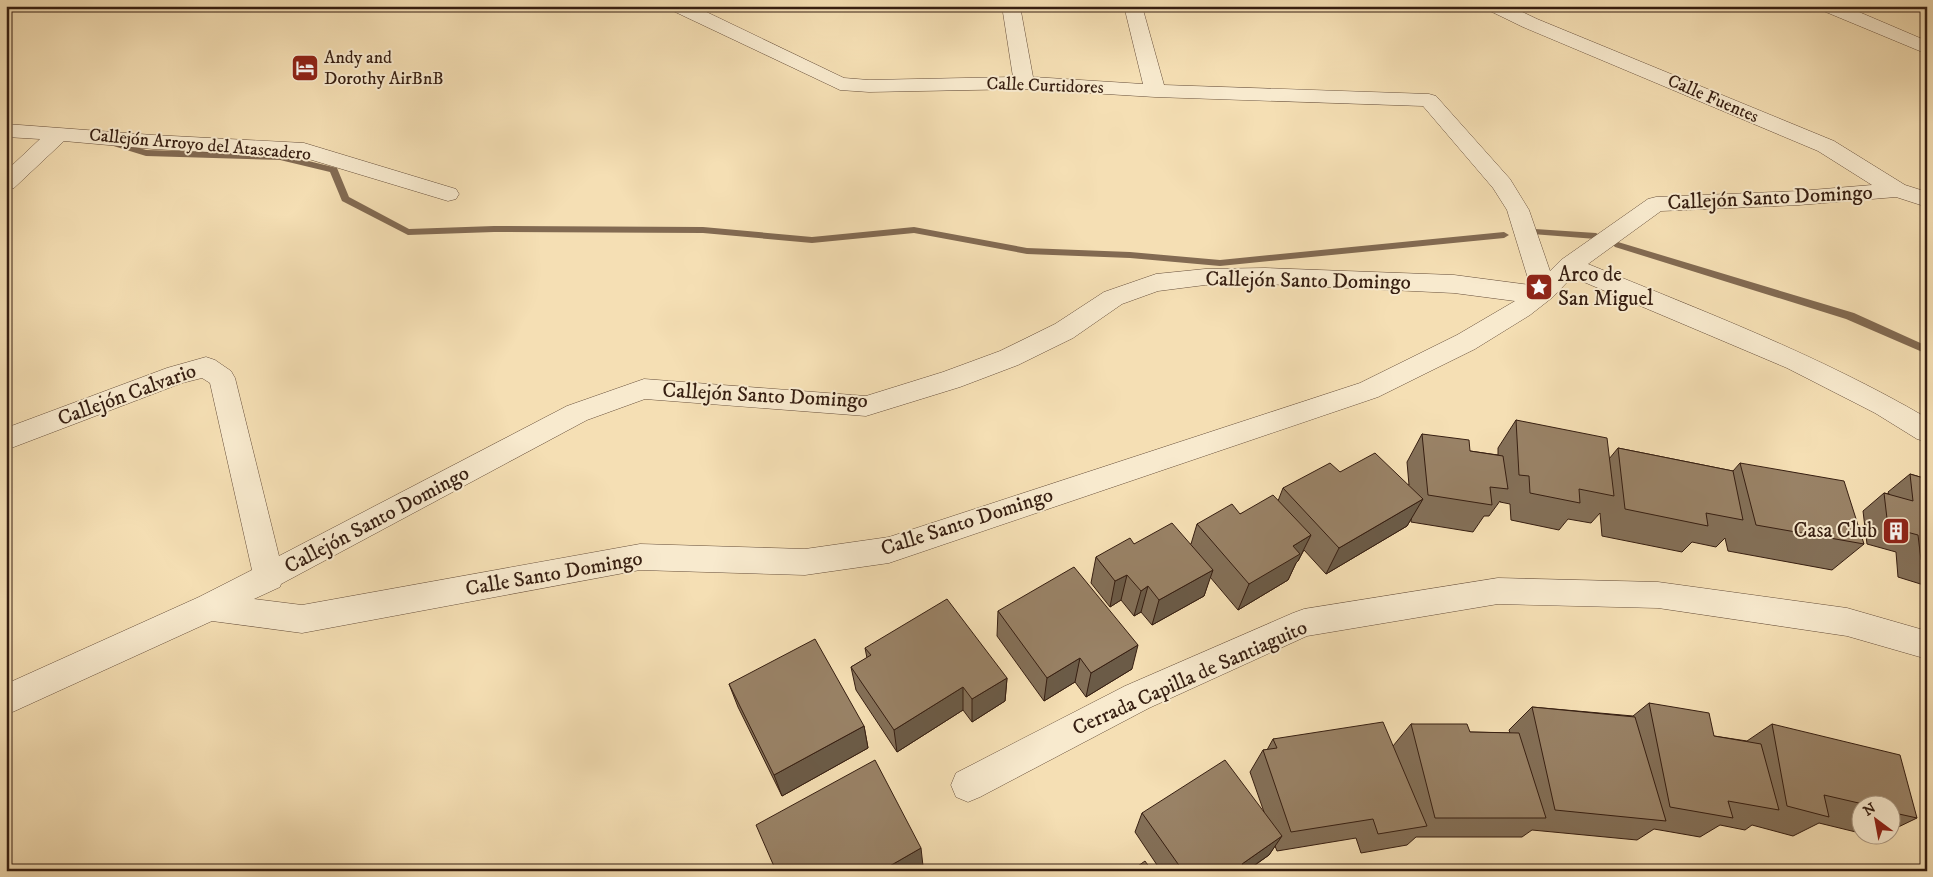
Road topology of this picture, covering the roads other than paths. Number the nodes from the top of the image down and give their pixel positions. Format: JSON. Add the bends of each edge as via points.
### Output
{"nodes":[{"id":1,"x":678,"y":6,"type":"edge"},
{"id":2,"x":1011,"y":6,"type":"edge"},
{"id":3,"x":1132,"y":6,"type":"edge"},
{"id":4,"x":1495,"y":6,"type":"edge"},
{"id":5,"x":1828,"y":6,"type":"edge"},
{"id":6,"x":1927,"y":48,"type":"edge"},
{"id":7,"x":1024,"y":83,"type":"junction"},
{"id":8,"x":1154,"y":91,"type":"junction"},
{"id":9,"x":6,"y":130,"type":"edge"},
{"id":10,"x":60,"y":133,"type":"junction"},
{"id":11,"x":6,"y":183,"type":"edge"},
{"id":12,"x":1898,"y":190,"type":"junction"},
{"id":13,"x":448,"y":194,"type":"dead end"},
{"id":14,"x":1927,"y":200,"type":"edge"},
{"id":15,"x":1569,"y":266,"type":"junction"},
{"id":16,"x":1542,"y":293,"type":"junction"},
{"id":17,"x":1927,"y":431,"type":"edge"},
{"id":18,"x":6,"y":439,"type":"edge"},
{"id":19,"x":269,"y":578,"type":"junction"},
{"id":20,"x":210,"y":608,"type":"junction"},
{"id":21,"x":1927,"y":645,"type":"edge"},
{"id":22,"x":6,"y":700,"type":"edge"},
{"id":23,"x":968,"y":785,"type":"dead end"}],
"edges":[{"from":1,"to":7,"type":"street","name":"Calle Curtidores","via":[[840,84]]},
{"from":2,"to":7,"type":"street"},
{"from":3,"to":8,"type":"street"},
{"from":4,"to":12,"type":"street","name":"Calle Fuentes","via":[[1826,146]]},
{"from":5,"to":6,"type":"street"},
{"from":7,"to":8,"type":"street","name":"Calle Curtidores"},
{"from":8,"to":16,"type":"street","name":"Calle Curtidores","via":[[1429,100],[1502,184],[1518,210]]},
{"from":9,"to":10,"type":"street","name":"Callejón Arroyo del Atascadero"},
{"from":10,"to":11,"type":"street"},
{"from":10,"to":13,"type":"street","name":"Callejón Arroyo del Atascadero","via":[[153,142],[304,150]]},
{"from":12,"to":14,"type":"street","name":"Calle Fuentes"},
{"from":12,"to":15,"type":"street","name":"Callejón Santo Domingo","via":[[1656,204]]},
{"from":15,"to":16,"type":"street","name":"Callejón Santo Domingo"},
{"from":15,"to":17,"type":"street","via":[[1821,372]]},
{"from":16,"to":19,"type":"street","name":"Callejón Santo Domingo","via":[[1454,284],[1265,276],[1205,277],[1156,283],[1113,298],[1064,331],[1010,358],[866,406],[644,388],[577,413]]},
{"from":16,"to":20,"type":"street","name":"Calle Santo Domingo","via":[[1466,342],[1369,390],[889,550],[805,562],[640,557],[302,619]]},
{"from":18,"to":19,"type":"street","name":"Callejón Calvario","via":[[176,375],[206,367],[222,378]]},
{"from":19,"to":20,"type":"street","name":"Callejón Santo Domingo"},
{"from":20,"to":22,"type":"street","name":"Callejón Santo Domingo"},
{"from":21,"to":23,"type":"street","name":"Cerrada Capilla de Santiaguito","via":[[1848,622],[1658,595],[1498,591],[1304,623],[1137,697]]}]}
